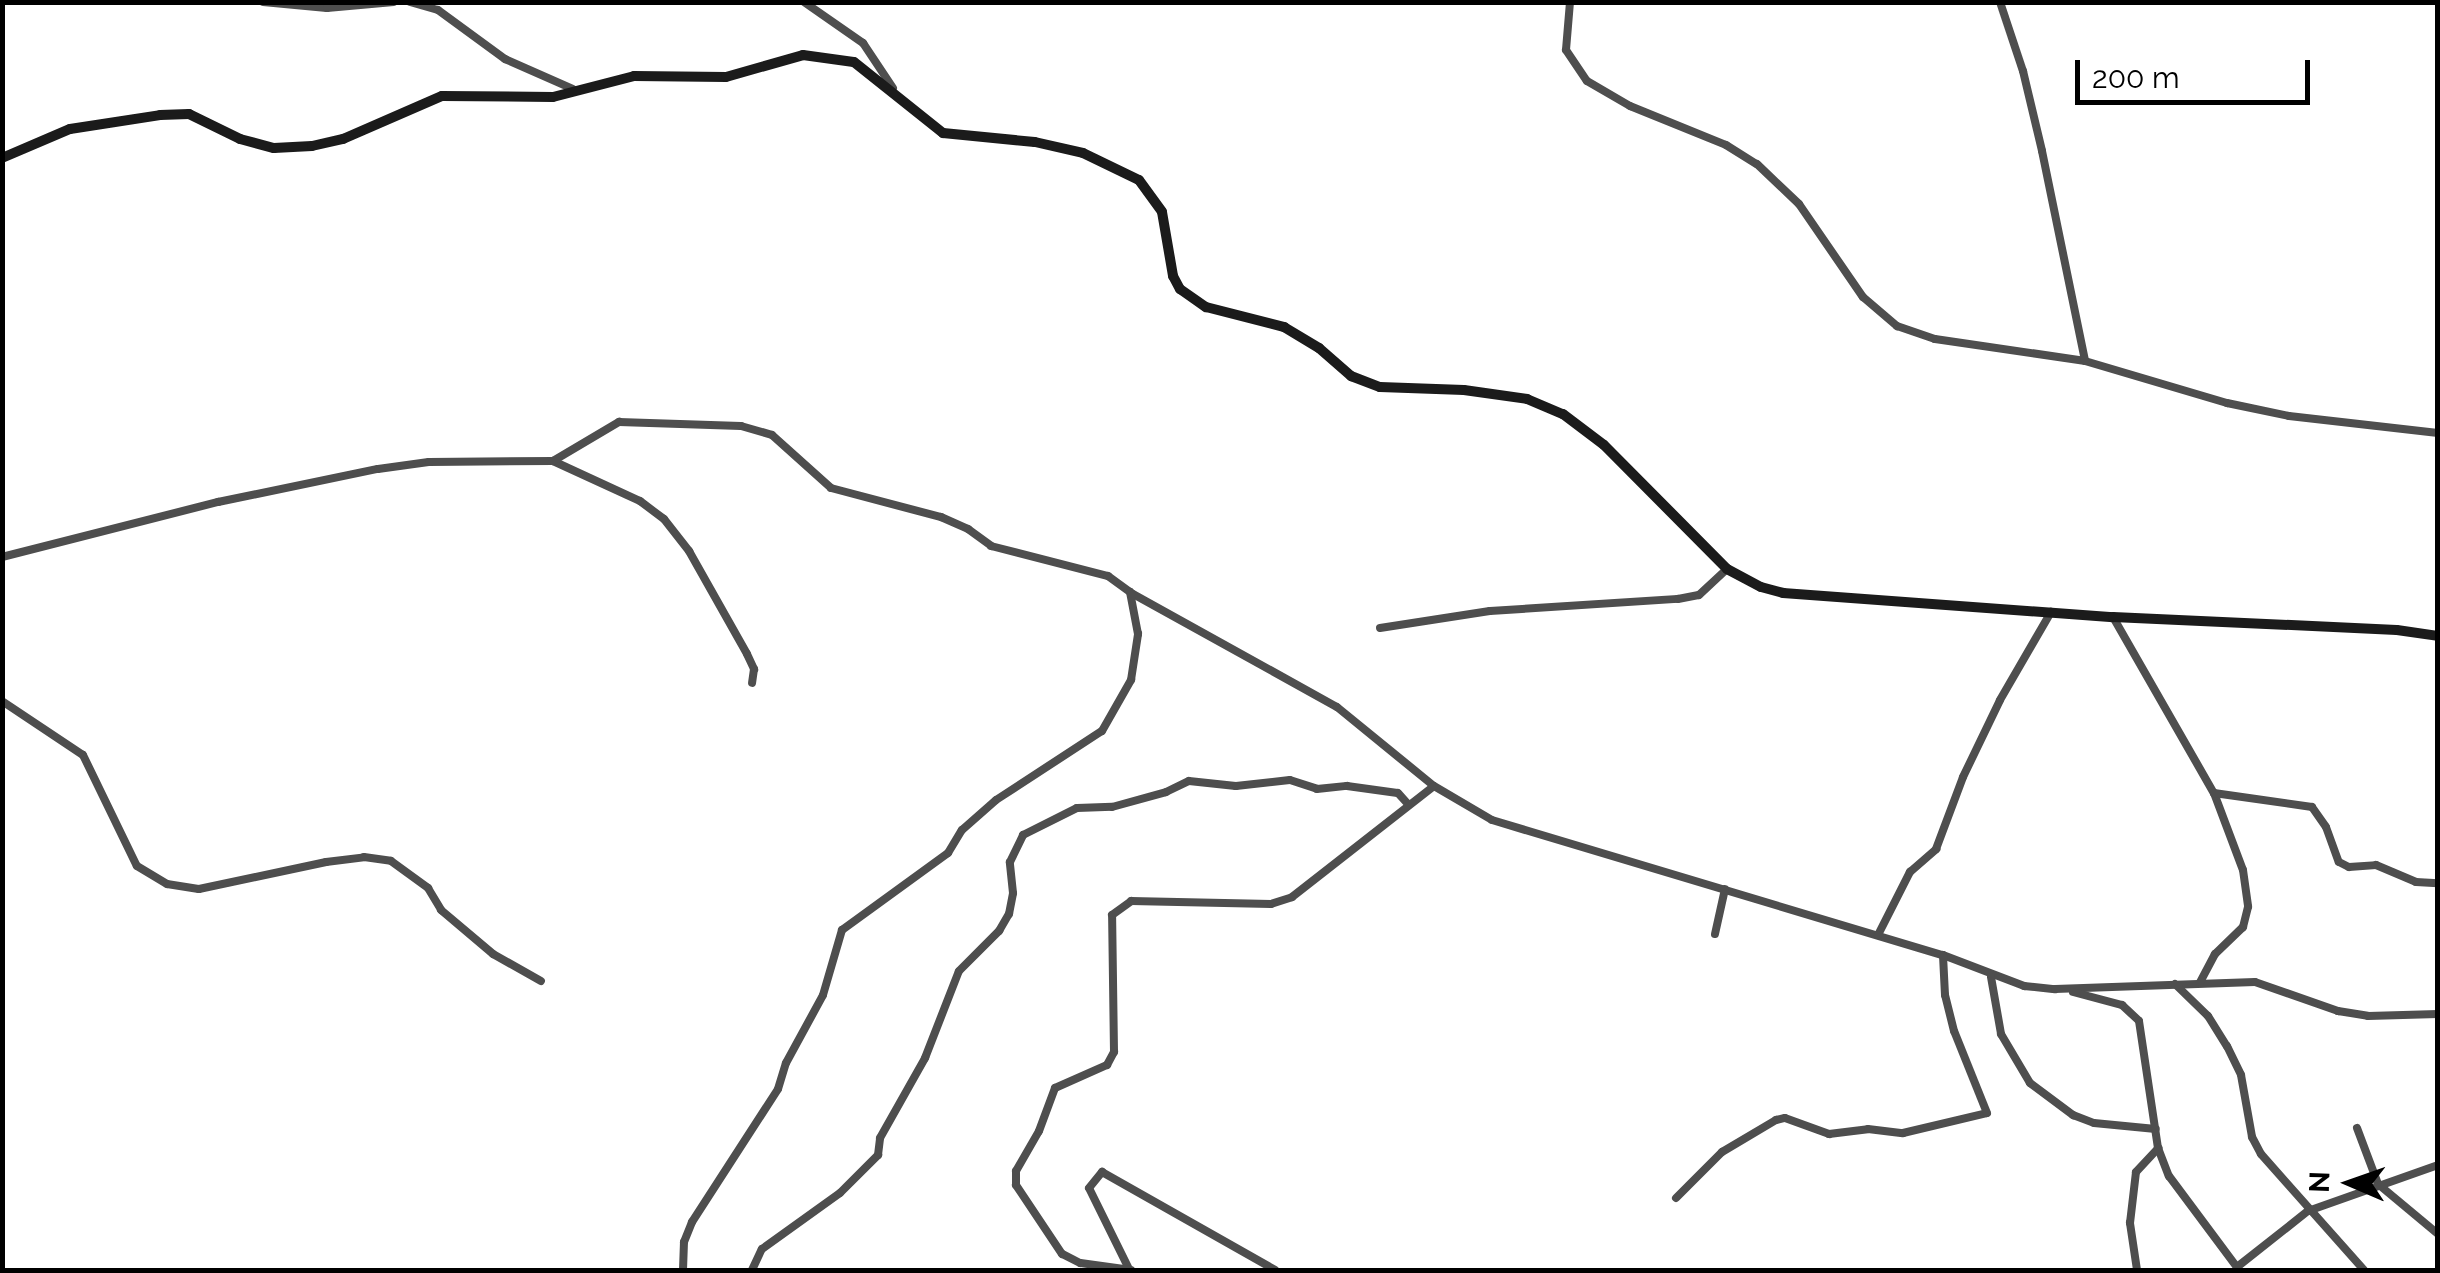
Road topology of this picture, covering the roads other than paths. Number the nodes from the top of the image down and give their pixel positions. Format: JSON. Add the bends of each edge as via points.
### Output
{"nodes":[{"id":1,"x":263,"y":2,"type":"edge"},
{"id":2,"x":394,"y":2,"type":"edge"},
{"id":3,"x":410,"y":2,"type":"edge"},
{"id":4,"x":804,"y":2,"type":"edge"},
{"id":5,"x":1570,"y":2,"type":"edge"},
{"id":6,"x":2000,"y":2,"type":"edge"},
{"id":7,"x":892,"y":88,"type":"junction"},
{"id":8,"x":574,"y":90,"type":"junction"},
{"id":9,"x":2,"y":158,"type":"edge"},
{"id":10,"x":2086,"y":361,"type":"junction"},
{"id":11,"x":2438,"y":433,"type":"edge"},
{"id":12,"x":552,"y":461,"type":"junction"},
{"id":13,"x":2,"y":557,"type":"edge"},
{"id":14,"x":1727,"y":570,"type":"junction"},
{"id":15,"x":1130,"y":592,"type":"junction"},
{"id":16,"x":2052,"y":612,"type":"junction"},
{"id":17,"x":2112,"y":617,"type":"junction"},
{"id":18,"x":1380,"y":628,"type":"dead end"},
{"id":19,"x":2438,"y":636,"type":"edge"},
{"id":20,"x":752,"y":682,"type":"dead end"},
{"id":21,"x":2,"y":700,"type":"edge"},
{"id":22,"x":1434,"y":786,"type":"junction"},
{"id":23,"x":2214,"y":793,"type":"junction"},
{"id":24,"x":1408,"y":804,"type":"junction"},
{"id":25,"x":2438,"y":883,"type":"edge"},
{"id":26,"x":1725,"y":889,"type":"junction"},
{"id":27,"x":1715,"y":934,"type":"dead end"},
{"id":28,"x":1878,"y":935,"type":"junction"},
{"id":29,"x":1943,"y":955,"type":"junction"},
{"id":30,"x":1991,"y":977,"type":"junction"},
{"id":31,"x":541,"y":981,"type":"dead end"},
{"id":32,"x":2200,"y":982,"type":"junction"},
{"id":33,"x":2175,"y":984,"type":"junction"},
{"id":34,"x":2055,"y":989,"type":"junction"},
{"id":35,"x":2438,"y":1014,"type":"edge"},
{"id":36,"x":2356,"y":1128,"type":"dead end"},
{"id":37,"x":2156,"y":1129,"type":"junction"},
{"id":38,"x":2158,"y":1148,"type":"junction"},
{"id":39,"x":2438,"y":1165,"type":"edge"},
{"id":40,"x":2378,"y":1184,"type":"junction"},
{"id":41,"x":1676,"y":1198,"type":"dead end"},
{"id":42,"x":2308,"y":1210,"type":"junction"},
{"id":43,"x":2438,"y":1234,"type":"edge"},
{"id":44,"x":2234,"y":1267,"type":"edge"},
{"id":45,"x":683,"y":1270,"type":"edge"},
{"id":46,"x":752,"y":1270,"type":"edge"},
{"id":47,"x":1130,"y":1270,"type":"edge"},
{"id":48,"x":1275,"y":1270,"type":"edge"},
{"id":49,"x":2137,"y":1270,"type":"edge"},
{"id":50,"x":2364,"y":1270,"type":"edge"}],
"edges":[{"from":1,"to":2,"type":"street","via":[[327,8]]},
{"from":3,"to":8,"type":"street","via":[[438,10],[504,60]]},
{"from":4,"to":7,"type":"street","via":[[863,43]]},
{"from":5,"to":10,"type":"street","via":[[1566,50],[1587,81],[1756,164],[1800,204],[1846,277],[1882,316],[1935,339]]},
{"from":6,"to":10,"type":"street","via":[[2042,150]]},
{"from":7,"to":8,"type":"main road","via":[[854,62],[803,56],[726,77],[634,76]]},
{"from":7,"to":14,"type":"main road","via":[[909,109],[944,132],[1083,153],[1139,180],[1162,212],[1173,276],[1206,307],[1284,327],[1350,376],[1380,387],[1464,390],[1527,400],[1563,414],[1604,445]]},
{"from":8,"to":9,"type":"main road","via":[[553,98],[442,96],[312,146],[274,148],[189,114],[160,115],[50,134]]},
{"from":10,"to":11,"type":"street","via":[[2289,416]]},
{"from":12,"to":13,"type":"street","via":[[378,468]]},
{"from":12,"to":15,"type":"street","via":[[619,422],[742,426],[772,434],[830,488],[941,517],[991,546],[1072,563]]},
{"from":12,"to":20,"type":"street","via":[[664,519],[748,654]]},
{"from":14,"to":16,"type":"main road","via":[[1784,593]]},
{"from":14,"to":18,"type":"street","via":[[1700,596]]},
{"from":15,"to":22,"type":"street","via":[[1337,706]]},
{"from":15,"to":45,"type":"street","via":[[1138,634],[1132,680],[1102,731],[996,800],[928,870],[842,930],[823,995],[778,1089],[692,1222]]},
{"from":16,"to":17,"type":"main road"},
{"from":16,"to":28,"type":"street","via":[[2000,700],[1936,849],[1910,872]]},
{"from":17,"to":19,"type":"main road"},
{"from":17,"to":23,"type":"street"},
{"from":21,"to":31,"type":"street","via":[[83,756],[137,866],[167,884],[199,889],[326,862],[390,861],[428,888],[441,910],[492,954]]},
{"from":22,"to":24,"type":"street"},
{"from":22,"to":26,"type":"street","via":[[1492,820]]},
{"from":23,"to":25,"type":"street","via":[[2312,808],[2339,862]]},
{"from":23,"to":32,"type":"street","via":[[2243,870],[2248,907],[2243,927],[2215,954]]},
{"from":24,"to":46,"type":"street","via":[[1398,792],[1316,788],[1290,780],[1236,786],[1189,781],[1112,807],[1077,808],[1023,835],[1010,862],[1009,914],[959,971],[878,1155],[840,1193],[762,1250]]},
{"from":24,"to":47,"type":"street","via":[[1292,896],[1271,904],[1131,901],[1112,915],[1114,1052],[1107,1065],[1055,1088],[1016,1184],[1062,1254]]},
{"from":26,"to":27,"type":"street"},
{"from":26,"to":28,"type":"street"},
{"from":28,"to":29,"type":"street"},
{"from":29,"to":30,"type":"street"},
{"from":29,"to":41,"type":"street","via":[[1954,1031],[1987,1113],[1903,1133],[1830,1134],[1776,1120],[1722,1152]]},
{"from":30,"to":34,"type":"street"},
{"from":30,"to":37,"type":"street","via":[[2001,1034],[2030,1083],[2084,1120]]},
{"from":32,"to":33,"type":"street"},
{"from":32,"to":35,"type":"street","via":[[2256,982],[2368,1016]]},
{"from":33,"to":34,"type":"street"},
{"from":33,"to":42,"type":"street","via":[[2228,1046],[2252,1136]]},
{"from":34,"to":37,"type":"street","via":[[2110,1000],[2139,1021]]},
{"from":36,"to":40,"type":"street"},
{"from":37,"to":38,"type":"street"},
{"from":38,"to":44,"type":"street","via":[[2169,1176]]},
{"from":38,"to":49,"type":"street","via":[[2136,1172],[2130,1223]]},
{"from":39,"to":40,"type":"street"},
{"from":40,"to":42,"type":"street"},
{"from":40,"to":43,"type":"street"},
{"from":42,"to":44,"type":"street"},
{"from":42,"to":50,"type":"street"},
{"from":47,"to":48,"type":"street","via":[[1090,1188],[1102,1172]]}]}
